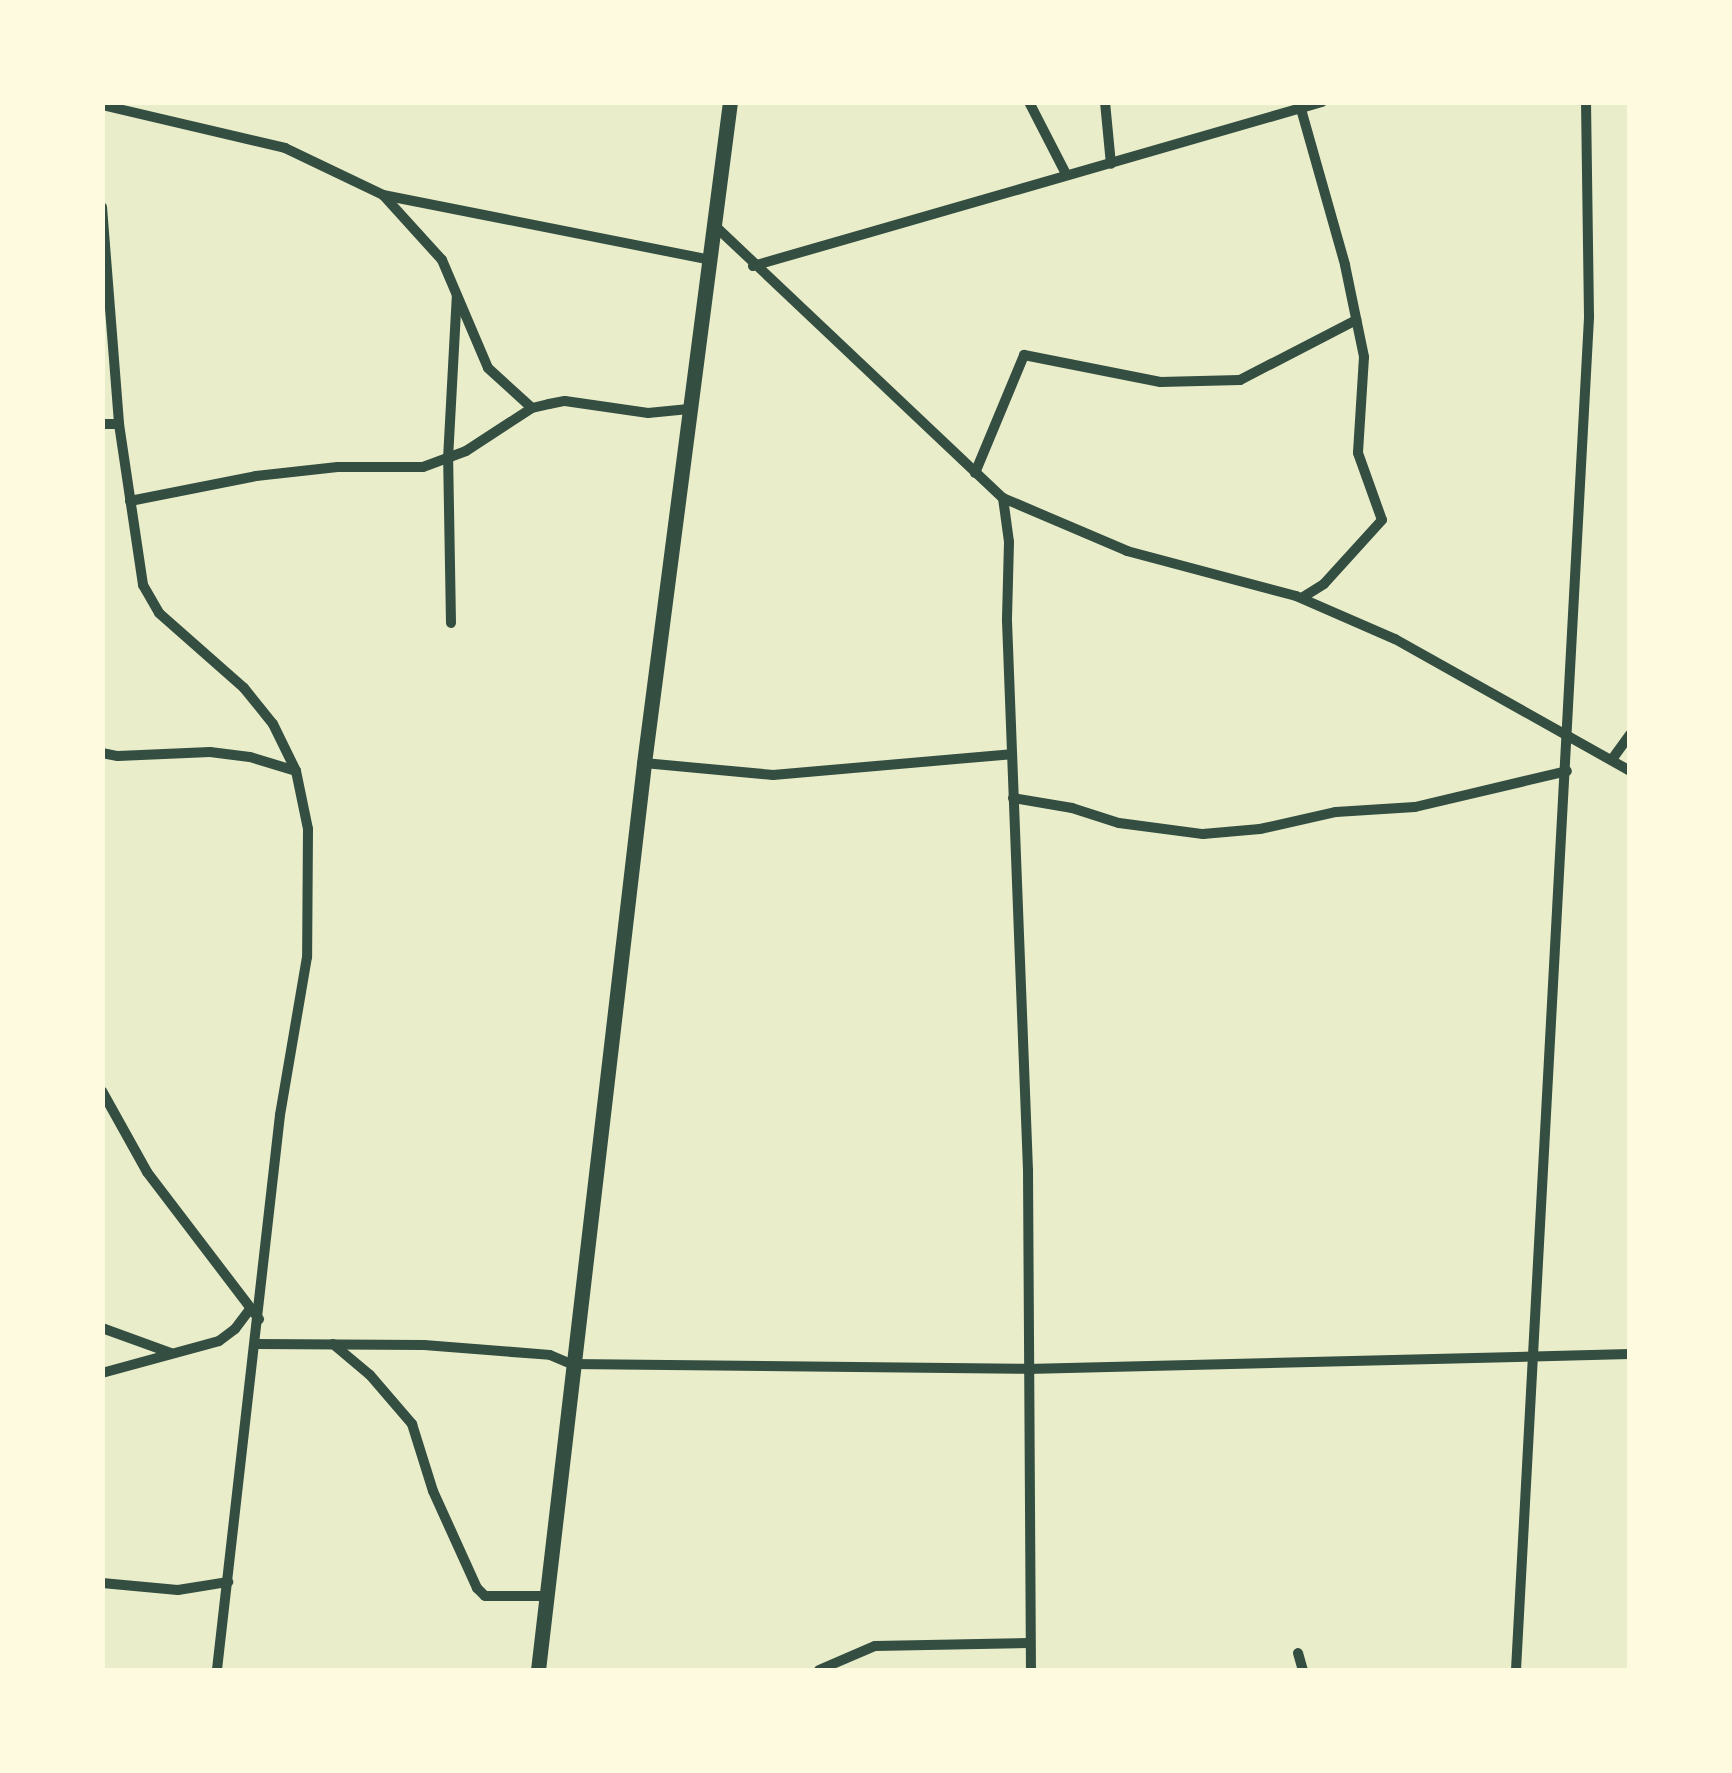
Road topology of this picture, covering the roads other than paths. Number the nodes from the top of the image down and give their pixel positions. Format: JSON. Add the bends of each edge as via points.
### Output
{"nodes":[{"id":1,"x":730,"y":102,"type":"edge"},
{"id":2,"x":1029,"y":102,"type":"edge"},
{"id":3,"x":1105,"y":102,"type":"edge"},
{"id":4,"x":1322,"y":102,"type":"edge"},
{"id":5,"x":1586,"y":102,"type":"edge"},
{"id":6,"x":102,"y":105,"type":"edge"},
{"id":7,"x":1302,"y":109,"type":"junction"},
{"id":8,"x":1111,"y":164,"type":"junction"},
{"id":9,"x":1066,"y":174,"type":"junction"},
{"id":10,"x":383,"y":195,"type":"junction"},
{"id":11,"x":102,"y":207,"type":"edge"},
{"id":12,"x":712,"y":223,"type":"junction"},
{"id":13,"x":707,"y":259,"type":"junction"},
{"id":14,"x":753,"y":266,"type":"junction"},
{"id":15,"x":458,"y":295,"type":"junction"},
{"id":16,"x":1356,"y":320,"type":"junction"},
{"id":17,"x":532,"y":408,"type":"junction"},
{"id":18,"x":689,"y":409,"type":"junction"},
{"id":19,"x":102,"y":424,"type":"edge"},
{"id":20,"x":119,"y":424,"type":"junction"},
{"id":21,"x":448,"y":458,"type":"junction"},
{"id":22,"x":975,"y":473,"type":"junction"},
{"id":23,"x":1003,"y":498,"type":"junction"},
{"id":24,"x":130,"y":501,"type":"junction"},
{"id":25,"x":1302,"y":598,"type":"junction"},
{"id":26,"x":451,"y":623,"type":"dead end"},
{"id":27,"x":1569,"y":735,"type":"junction"},
{"id":28,"x":1630,"y":735,"type":"edge"},
{"id":29,"x":102,"y":753,"type":"edge"},
{"id":30,"x":1012,"y":754,"type":"junction"},
{"id":31,"x":1613,"y":758,"type":"junction"},
{"id":32,"x":644,"y":762,"type":"junction"},
{"id":33,"x":296,"y":771,"type":"junction"},
{"id":34,"x":1567,"y":771,"type":"junction"},
{"id":35,"x":1630,"y":771,"type":"edge"},
{"id":36,"x":1013,"y":798,"type":"junction"},
{"id":37,"x":102,"y":1091,"type":"edge"},
{"id":38,"x":250,"y":1308,"type":"junction"},
{"id":39,"x":259,"y":1319,"type":"junction"},
{"id":40,"x":102,"y":1328,"type":"edge"},
{"id":41,"x":256,"y":1344,"type":"junction"},
{"id":42,"x":332,"y":1344,"type":"junction"},
{"id":43,"x":171,"y":1353,"type":"junction"},
{"id":44,"x":1630,"y":1354,"type":"edge"},
{"id":45,"x":1532,"y":1358,"type":"junction"},
{"id":46,"x":571,"y":1364,"type":"junction"},
{"id":47,"x":1027,"y":1369,"type":"junction"},
{"id":48,"x":102,"y":1374,"type":"edge"},
{"id":49,"x":228,"y":1582,"type":"junction"},
{"id":50,"x":102,"y":1583,"type":"edge"},
{"id":51,"x":546,"y":1596,"type":"junction"},
{"id":52,"x":1030,"y":1643,"type":"junction"},
{"id":53,"x":1298,"y":1653,"type":"dead end"},
{"id":54,"x":217,"y":1670,"type":"edge"},
{"id":55,"x":538,"y":1670,"type":"edge"},
{"id":56,"x":820,"y":1670,"type":"edge"},
{"id":57,"x":1031,"y":1670,"type":"edge"},
{"id":58,"x":1303,"y":1670,"type":"edge"},
{"id":59,"x":1516,"y":1670,"type":"edge"}],
"edges":[{"from":1,"to":12,"type":"main road"},
{"from":2,"to":9,"type":"street"},
{"from":3,"to":8,"type":"street"},
{"from":4,"to":7,"type":"street"},
{"from":5,"to":27,"type":"street","via":[[1589,316]]},
{"from":6,"to":10,"type":"street","via":[[285,148]]},
{"from":7,"to":8,"type":"street"},
{"from":7,"to":16,"type":"street"},
{"from":8,"to":9,"type":"street"},
{"from":9,"to":14,"type":"street"},
{"from":10,"to":13,"type":"street"},
{"from":10,"to":15,"type":"street","via":[[442,260]]},
{"from":11,"to":20,"type":"street"},
{"from":12,"to":13,"type":"main road"},
{"from":12,"to":14,"type":"street"},
{"from":13,"to":18,"type":"main road"},
{"from":14,"to":22,"type":"street"},
{"from":15,"to":17,"type":"street","via":[[488,368]]},
{"from":15,"to":21,"type":"street"},
{"from":16,"to":22,"type":"street","via":[[1240,380],[1160,382],[1024,355]]},
{"from":16,"to":25,"type":"street","via":[[1364,357],[1358,453],[1382,520],[1324,584]]},
{"from":17,"to":18,"type":"street","via":[[565,401],[648,413]]},
{"from":17,"to":21,"type":"street"},
{"from":18,"to":32,"type":"main road"},
{"from":19,"to":20,"type":"street"},
{"from":20,"to":24,"type":"street"},
{"from":21,"to":24,"type":"street","via":[[423,467],[256,476]]},
{"from":21,"to":26,"type":"street"},
{"from":22,"to":23,"type":"street"},
{"from":23,"to":25,"type":"street","via":[[1127,551]]},
{"from":23,"to":30,"type":"street"},
{"from":24,"to":33,"type":"street","via":[[143,584],[159,613],[244,688],[273,724]]},
{"from":25,"to":27,"type":"street","via":[[1395,639]]},
{"from":27,"to":31,"type":"street"},
{"from":27,"to":34,"type":"street"},
{"from":28,"to":31,"type":"street"},
{"from":29,"to":33,"type":"street","via":[[210,752]]},
{"from":30,"to":32,"type":"street","via":[[773,775]]},
{"from":30,"to":36,"type":"street"},
{"from":31,"to":35,"type":"street"},
{"from":32,"to":46,"type":"main road"},
{"from":33,"to":39,"type":"street","via":[[308,828],[307,957],[280,1114]]},
{"from":34,"to":36,"type":"street","via":[[1415,808],[1336,812],[1204,834],[1134,826]]},
{"from":34,"to":45,"type":"street"},
{"from":36,"to":47,"type":"street","via":[[1028,1170]]},
{"from":37,"to":38,"type":"street","via":[[148,1172]]},
{"from":38,"to":39,"type":"street"},
{"from":38,"to":43,"type":"street","via":[[219,1341]]},
{"from":39,"to":41,"type":"street"},
{"from":40,"to":43,"type":"street"},
{"from":41,"to":42,"type":"street"},
{"from":41,"to":49,"type":"street"},
{"from":42,"to":46,"type":"street","via":[[550,1355]]},
{"from":42,"to":51,"type":"street","via":[[412,1424],[476,1588],[485,1596]]},
{"from":43,"to":48,"type":"street"},
{"from":44,"to":45,"type":"street"},
{"from":45,"to":47,"type":"street"},
{"from":45,"to":59,"type":"street"},
{"from":46,"to":47,"type":"street"},
{"from":46,"to":51,"type":"main road"},
{"from":47,"to":52,"type":"street"},
{"from":49,"to":50,"type":"street","via":[[178,1590]]},
{"from":49,"to":54,"type":"street"},
{"from":51,"to":55,"type":"main road"},
{"from":52,"to":56,"type":"street","via":[[875,1646]]},
{"from":52,"to":57,"type":"street"},
{"from":53,"to":58,"type":"street"}]}
